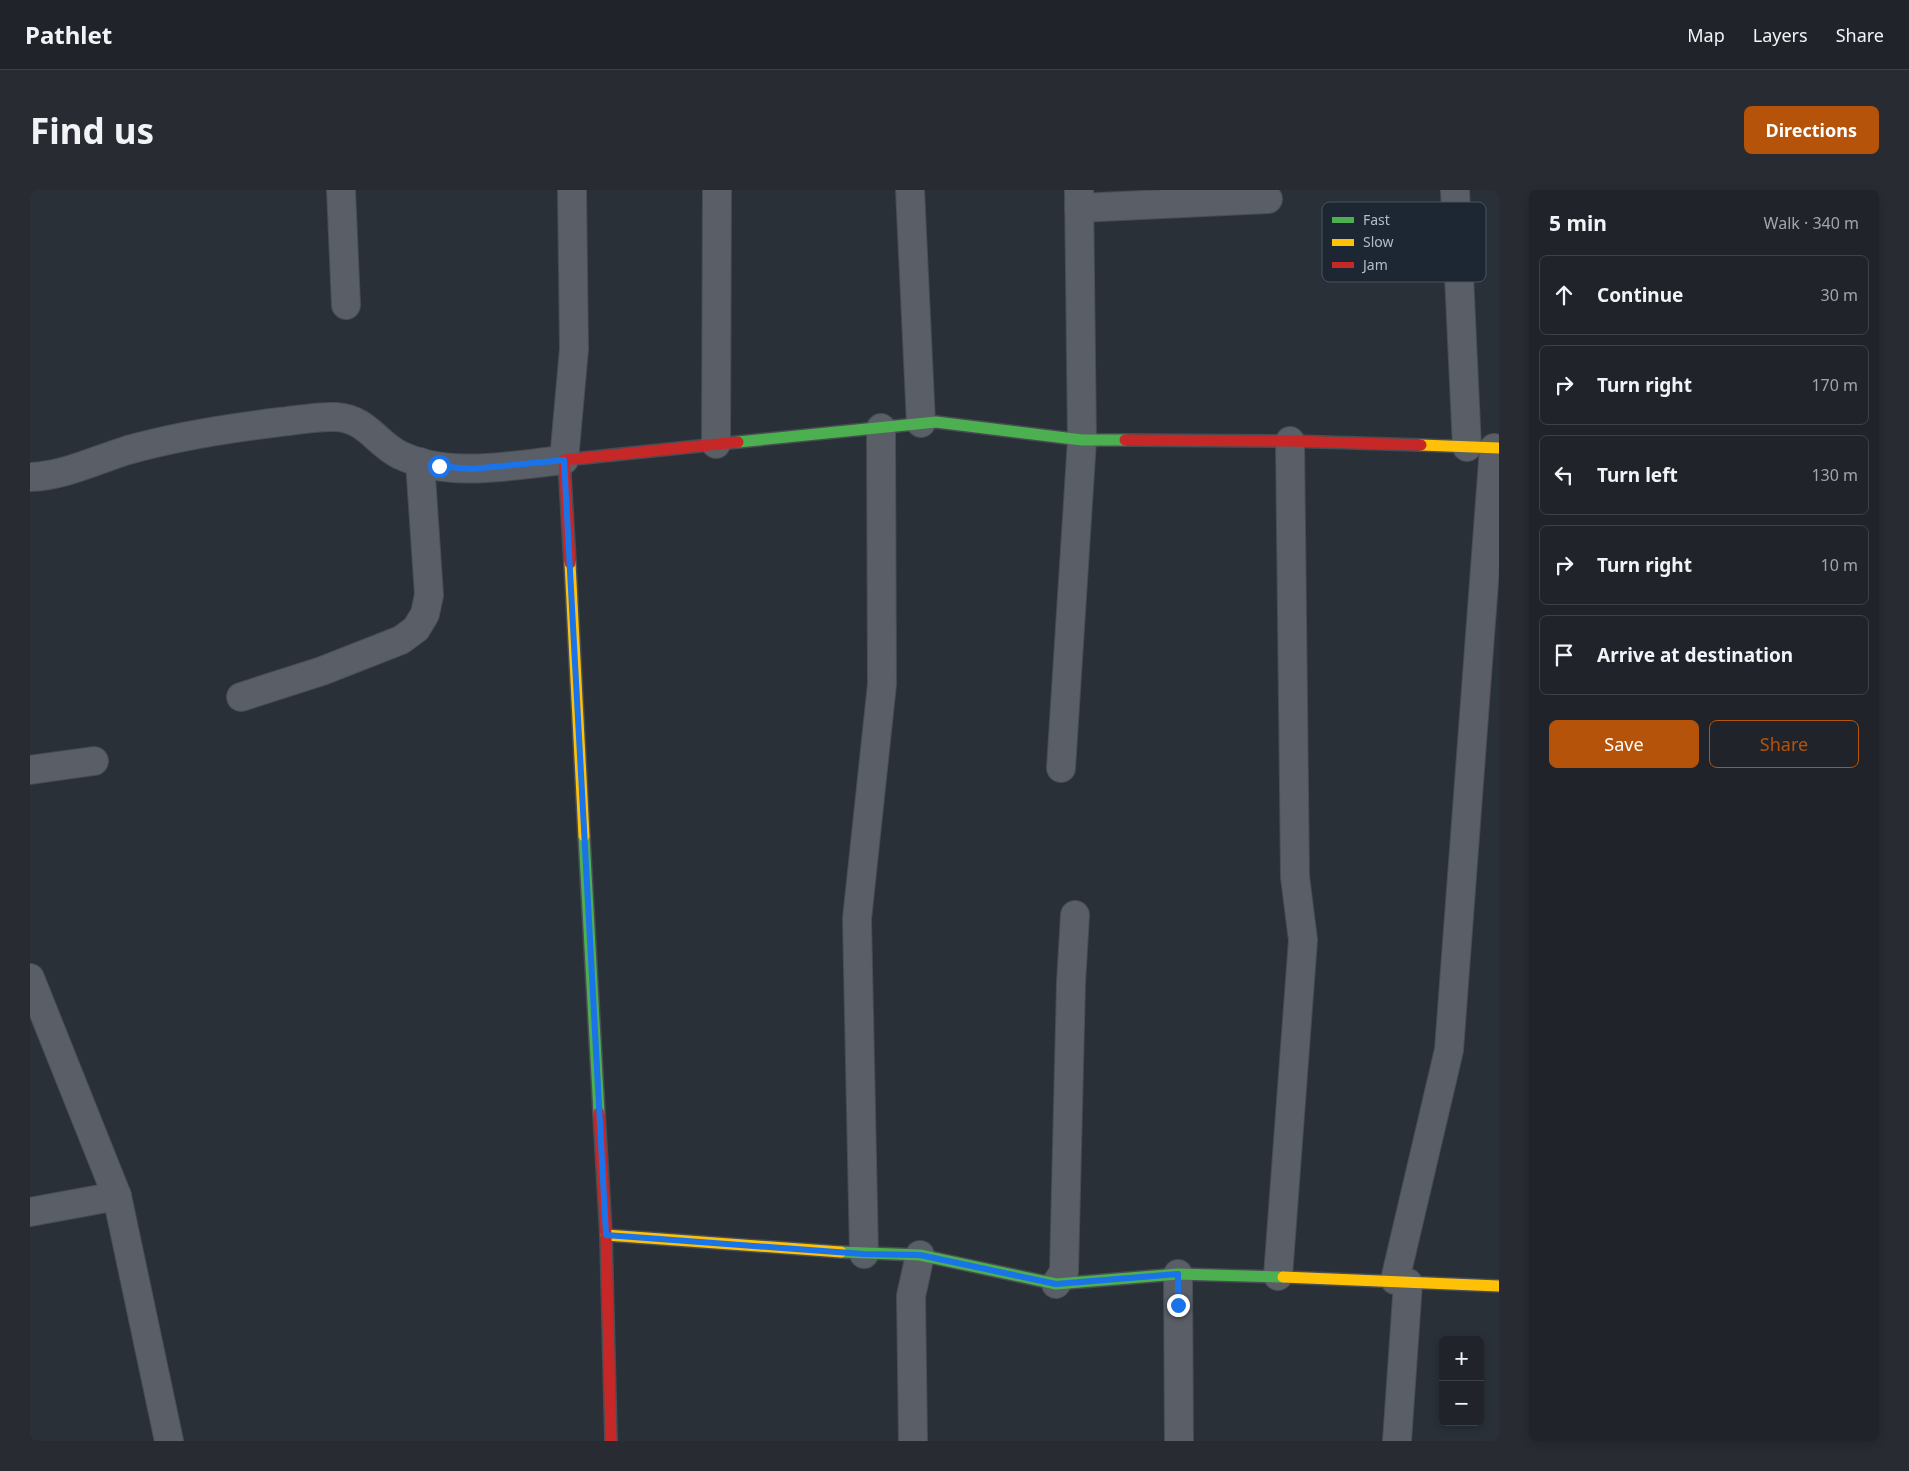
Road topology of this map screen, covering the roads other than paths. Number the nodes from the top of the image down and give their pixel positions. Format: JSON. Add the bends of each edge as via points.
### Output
{"nodes":[{"id":1,"x":341,"y":190,"type":"edge"},
{"id":2,"x":572,"y":190,"type":"edge"},
{"id":3,"x":717,"y":190,"type":"edge"},
{"id":4,"x":910,"y":190,"type":"edge"},
{"id":5,"x":1079,"y":199,"type":"edge"},
{"id":6,"x":1268,"y":199,"type":"dead end"},
{"id":7,"x":1459,"y":282,"type":"edge"},
{"id":8,"x":346,"y":305,"type":"dead end"},
{"id":9,"x":921,"y":423,"type":"junction"},
{"id":10,"x":881,"y":428,"type":"junction"},
{"id":11,"x":1082,"y":440,"type":"junction"},
{"id":12,"x":1290,"y":441,"type":"junction"},
{"id":13,"x":716,"y":444,"type":"junction"},
{"id":14,"x":1467,"y":447,"type":"junction"},
{"id":15,"x":1497,"y":448,"type":"edge"},
{"id":16,"x":564,"y":460,"type":"junction"},
{"id":17,"x":420,"y":462,"type":"junction"},
{"id":18,"x":30,"y":477,"type":"edge"},
{"id":19,"x":241,"y":697,"type":"dead end"},
{"id":20,"x":94,"y":761,"type":"dead end"},
{"id":21,"x":1061,"y":768,"type":"dead end"},
{"id":22,"x":30,"y":770,"type":"edge"},
{"id":23,"x":1074,"y":915,"type":"dead end"},
{"id":24,"x":30,"y":978,"type":"edge"},
{"id":25,"x":117,"y":1196,"type":"junction"},
{"id":26,"x":30,"y":1212,"type":"edge"},
{"id":27,"x":606,"y":1235,"type":"junction"},
{"id":28,"x":864,"y":1254,"type":"junction"},
{"id":29,"x":916,"y":1275,"type":"junction"},
{"id":30,"x":1278,"y":1276,"type":"junction"},
{"id":31,"x":1056,"y":1284,"type":"junction"},
{"id":32,"x":1499,"y":1286,"type":"edge"},
{"id":33,"x":1178,"y":1287,"type":"junction"},
{"id":34,"x":1404,"y":1297,"type":"junction"},
{"id":35,"x":169,"y":1441,"type":"edge"},
{"id":36,"x":611,"y":1441,"type":"edge"},
{"id":37,"x":913,"y":1441,"type":"edge"},
{"id":38,"x":1179,"y":1441,"type":"edge"},
{"id":39,"x":1397,"y":1441,"type":"edge"}],
"edges":[{"from":1,"to":8,"type":"street"},
{"from":2,"to":16,"type":"street","via":[[574,349]]},
{"from":3,"to":13,"type":"street"},
{"from":4,"to":9,"type":"street"},
{"from":5,"to":6,"type":"street"},
{"from":5,"to":11,"type":"street"},
{"from":7,"to":14,"type":"street"},
{"from":9,"to":10,"type":"street"},
{"from":9,"to":11,"type":"street","via":[[936,422]]},
{"from":10,"to":13,"type":"street"},
{"from":10,"to":28,"type":"street","via":[[882,684],[857,919]]},
{"from":11,"to":12,"type":"street"},
{"from":11,"to":21,"type":"street"},
{"from":12,"to":14,"type":"street"},
{"from":12,"to":30,"type":"street","via":[[1295,877],[1303,940]]},
{"from":13,"to":16,"type":"street"},
{"from":14,"to":15,"type":"street"},
{"from":15,"to":34,"type":"street","via":[[1449,1050]]},
{"from":16,"to":17,"type":"street","via":[[471,469]]},
{"from":16,"to":27,"type":"street"},
{"from":17,"to":18,"type":"street","via":[[399,454],[367,427],[349,419],[320,418],[178,438],[60,473]]},
{"from":17,"to":19,"type":"street","via":[[429,595],[425,614],[416,629],[401,640],[331,668]]},
{"from":20,"to":22,"type":"street"},
{"from":23,"to":31,"type":"street","via":[[1064,1272]]},
{"from":24,"to":25,"type":"street"},
{"from":25,"to":26,"type":"street"},
{"from":25,"to":35,"type":"street"},
{"from":27,"to":28,"type":"street"},
{"from":27,"to":36,"type":"street"},
{"from":28,"to":29,"type":"street"},
{"from":29,"to":31,"type":"street"},
{"from":29,"to":37,"type":"street"},
{"from":30,"to":33,"type":"street"},
{"from":30,"to":34,"type":"street"},
{"from":31,"to":33,"type":"street"},
{"from":32,"to":34,"type":"street"},
{"from":33,"to":38,"type":"street"},
{"from":34,"to":39,"type":"street"}]}
